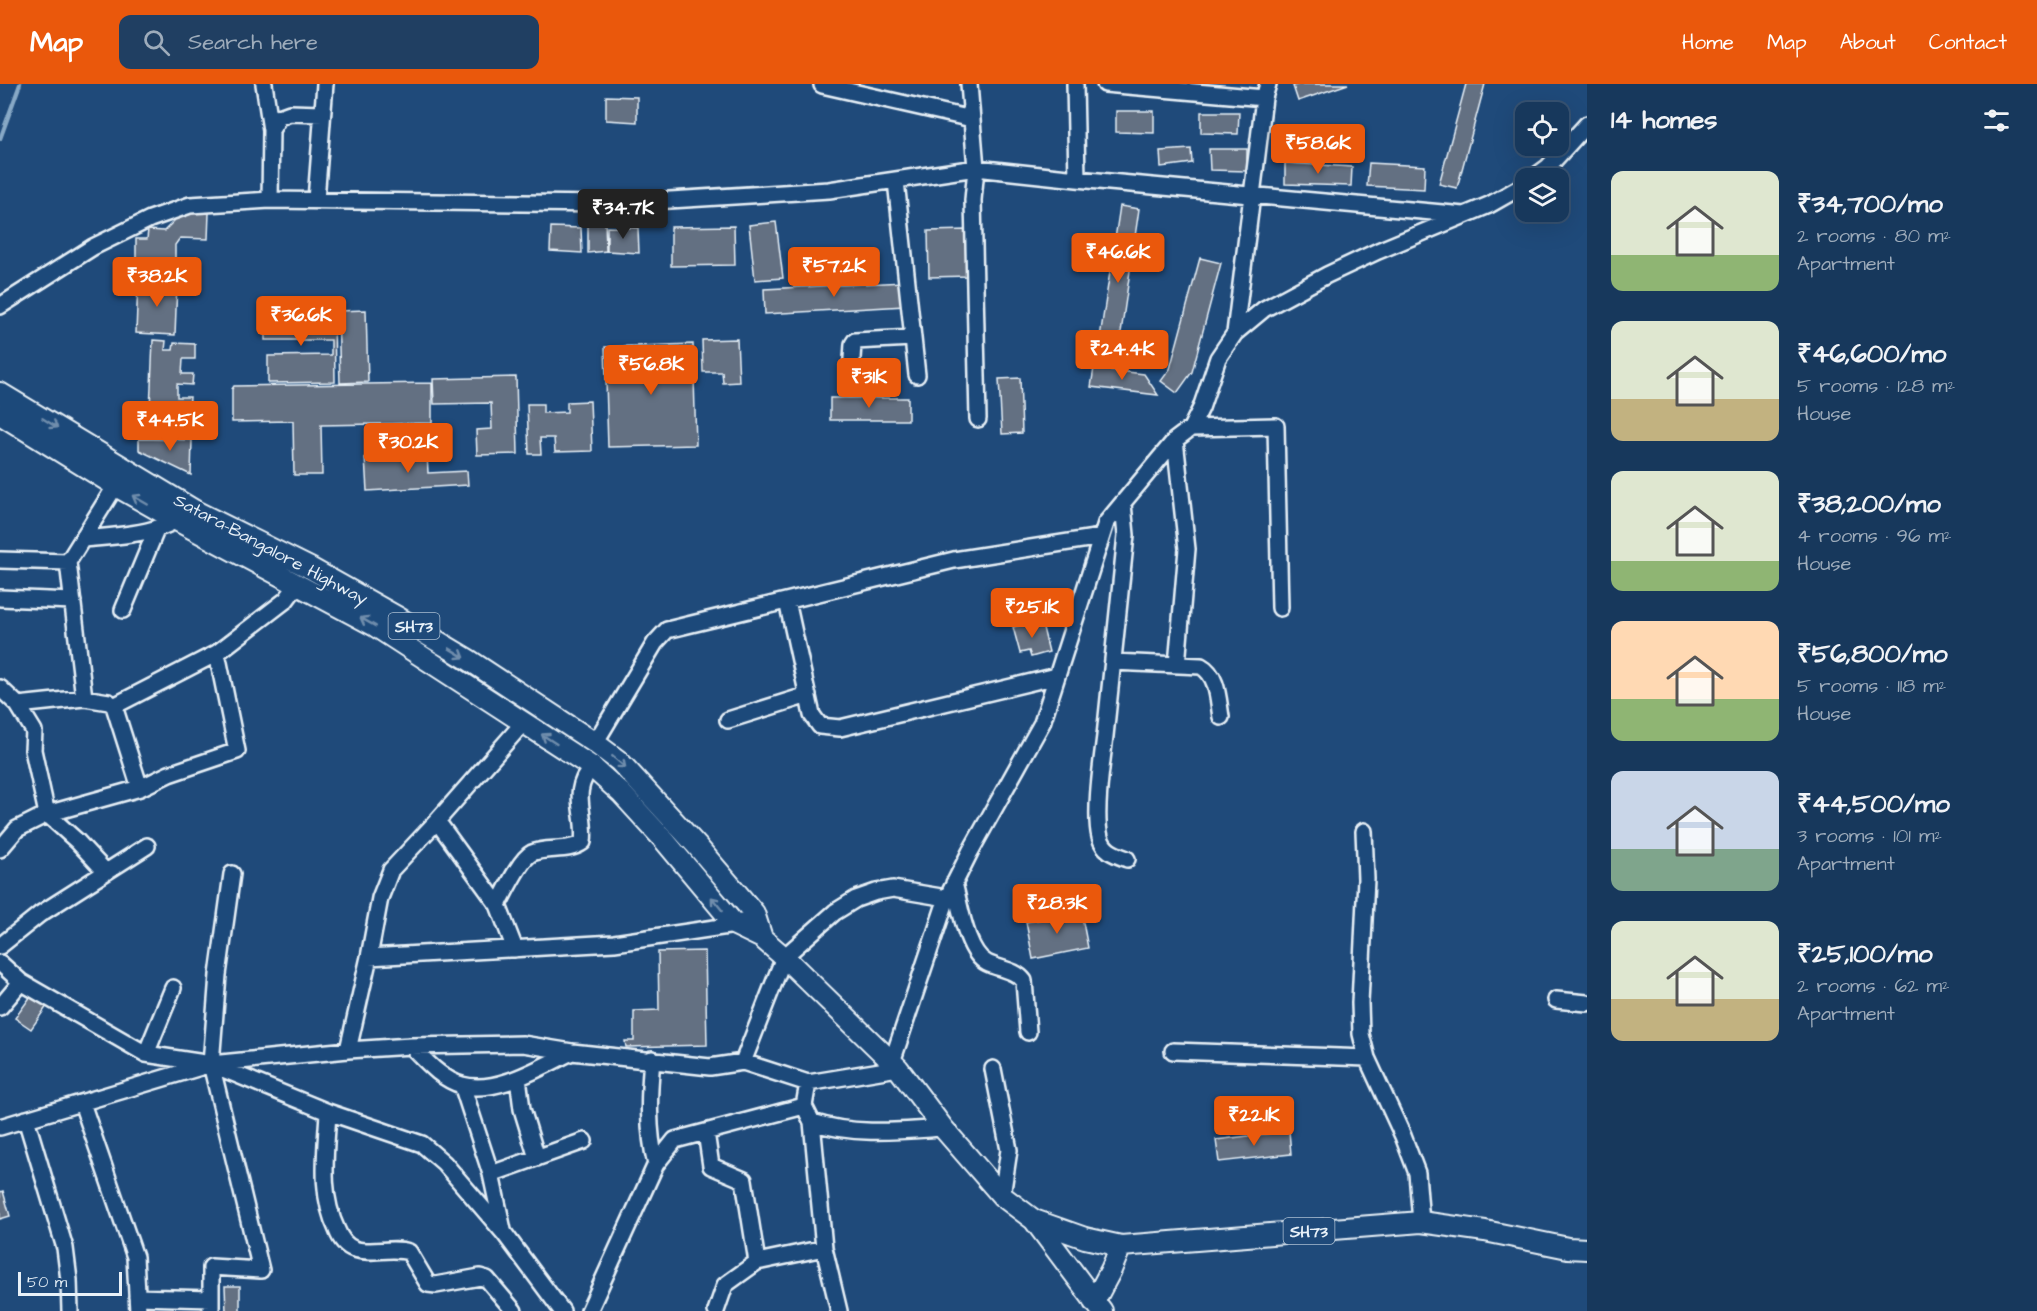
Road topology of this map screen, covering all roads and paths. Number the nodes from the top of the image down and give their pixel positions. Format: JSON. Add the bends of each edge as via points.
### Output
{"nodes":[{"id":1,"x":264,"y":84,"type":"edge"},
{"id":2,"x":325,"y":84,"type":"edge"},
{"id":3,"x":969,"y":84,"type":"edge"},
{"id":4,"x":1075,"y":84,"type":"edge"},
{"id":5,"x":1105,"y":84,"type":"edge"},
{"id":6,"x":822,"y":85,"type":"edge"},
{"id":7,"x":1266,"y":91,"type":"edge"},
{"id":8,"x":322,"y":114,"type":"junction"},
{"id":9,"x":972,"y":119,"type":"junction"},
{"id":10,"x":1587,"y":124,"type":"edge"},
{"id":11,"x":271,"y":130,"type":"junction"},
{"id":12,"x":976,"y":168,"type":"junction"},
{"id":13,"x":1547,"y":168,"type":"edge"},
{"id":14,"x":1077,"y":179,"type":"junction"},
{"id":15,"x":896,"y":181,"type":"junction"},
{"id":16,"x":1515,"y":191,"type":"edge"},
{"id":17,"x":1253,"y":195,"type":"junction"},
{"id":18,"x":270,"y":200,"type":"junction"},
{"id":19,"x":316,"y":200,"type":"junction"},
{"id":20,"x":1464,"y":215,"type":"junction"},
{"id":21,"x":0,"y":306,"type":"edge"},
{"id":22,"x":1234,"y":333,"type":"junction"},
{"id":23,"x":913,"y":338,"type":"junction"},
{"id":24,"x":917,"y":375,"type":"dead end"},
{"id":25,"x":850,"y":388,"type":"dead end"},
{"id":26,"x":0,"y":393,"type":"edge"},
{"id":27,"x":0,"y":414,"type":"edge"},
{"id":28,"x":978,"y":419,"type":"dead end"},
{"id":29,"x":1191,"y":428,"type":"junction"},
{"id":30,"x":1175,"y":440,"type":"junction"},
{"id":31,"x":120,"y":478,"type":"junction"},
{"id":32,"x":1123,"y":504,"type":"junction"},
{"id":33,"x":176,"y":520,"type":"junction"},
{"id":34,"x":157,"y":528,"type":"junction"},
{"id":35,"x":1101,"y":537,"type":"junction"},
{"id":36,"x":82,"y":539,"type":"junction"},
{"id":37,"x":0,"y":560,"type":"edge"},
{"id":38,"x":68,"y":562,"type":"junction"},
{"id":39,"x":298,"y":584,"type":"junction"},
{"id":40,"x":0,"y":598,"type":"edge"},
{"id":41,"x":73,"y":601,"type":"junction"},
{"id":42,"x":787,"y":601,"type":"junction"},
{"id":43,"x":1280,"y":608,"type":"dead end"},
{"id":44,"x":123,"y":610,"type":"dead end"},
{"id":45,"x":217,"y":654,"type":"junction"},
{"id":46,"x":1113,"y":662,"type":"junction"},
{"id":47,"x":1177,"y":665,"type":"junction"},
{"id":48,"x":1057,"y":676,"type":"junction"},
{"id":49,"x":0,"y":688,"type":"edge"},
{"id":50,"x":808,"y":696,"type":"junction"},
{"id":51,"x":84,"y":698,"type":"junction"},
{"id":52,"x":18,"y":705,"type":"junction"},
{"id":53,"x":114,"y":706,"type":"junction"},
{"id":54,"x":1221,"y":717,"type":"dead end"},
{"id":55,"x":728,"y":720,"type":"dead end"},
{"id":56,"x":524,"y":722,"type":"junction"},
{"id":57,"x":595,"y":743,"type":"junction"},
{"id":58,"x":592,"y":767,"type":"junction"},
{"id":59,"x":140,"y":788,"type":"junction"},
{"id":60,"x":47,"y":814,"type":"junction"},
{"id":61,"x":437,"y":821,"type":"junction"},
{"id":62,"x":1364,"y":831,"type":"dead end"},
{"id":63,"x":147,"y":846,"type":"dead end"},
{"id":64,"x":0,"y":849,"type":"edge"},
{"id":65,"x":1127,"y":859,"type":"dead end"},
{"id":66,"x":105,"y":871,"type":"junction"},
{"id":67,"x":232,"y":874,"type":"dead end"},
{"id":68,"x":954,"y":883,"type":"junction"},
{"id":69,"x":946,"y":898,"type":"junction"},
{"id":70,"x":498,"y":905,"type":"junction"},
{"id":71,"x":754,"y":913,"type":"junction"},
{"id":72,"x":735,"y":925,"type":"junction"},
{"id":73,"x":762,"y":938,"type":"junction"},
{"id":74,"x":0,"y":946,"type":"edge"},
{"id":75,"x":515,"y":949,"type":"junction"},
{"id":76,"x":369,"y":957,"type":"junction"},
{"id":77,"x":784,"y":957,"type":"junction"},
{"id":78,"x":0,"y":963,"type":"edge"},
{"id":79,"x":21,"y":982,"type":"junction"},
{"id":80,"x":173,"y":988,"type":"dead end"},
{"id":81,"x":1556,"y":1000,"type":"dead end"},
{"id":82,"x":1587,"y":1003,"type":"edge"},
{"id":83,"x":0,"y":1007,"type":"edge"},
{"id":84,"x":1029,"y":1032,"type":"dead end"},
{"id":85,"x":411,"y":1046,"type":"junction"},
{"id":86,"x":348,"y":1050,"type":"junction"},
{"id":87,"x":1173,"y":1051,"type":"dead end"},
{"id":88,"x":572,"y":1052,"type":"junction"},
{"id":89,"x":146,"y":1054,"type":"junction"},
{"id":90,"x":1367,"y":1058,"type":"junction"},
{"id":91,"x":652,"y":1059,"type":"junction"},
{"id":92,"x":743,"y":1062,"type":"junction"},
{"id":93,"x":211,"y":1064,"type":"junction"},
{"id":94,"x":895,"y":1065,"type":"junction"},
{"id":95,"x":993,"y":1069,"type":"dead end"},
{"id":96,"x":518,"y":1078,"type":"junction"},
{"id":97,"x":808,"y":1083,"type":"junction"},
{"id":98,"x":462,"y":1085,"type":"junction"},
{"id":99,"x":82,"y":1103,"type":"junction"},
{"id":100,"x":804,"y":1106,"type":"junction"},
{"id":101,"x":328,"y":1112,"type":"junction"},
{"id":102,"x":26,"y":1119,"type":"junction"},
{"id":103,"x":813,"y":1122,"type":"junction"},
{"id":104,"x":0,"y":1127,"type":"edge"},
{"id":105,"x":943,"y":1128,"type":"junction"},
{"id":106,"x":706,"y":1132,"type":"junction"},
{"id":107,"x":584,"y":1141,"type":"dead end"},
{"id":108,"x":537,"y":1158,"type":"junction"},
{"id":109,"x":656,"y":1164,"type":"junction"},
{"id":110,"x":491,"y":1174,"type":"junction"},
{"id":111,"x":1002,"y":1196,"type":"junction"},
{"id":112,"x":1034,"y":1220,"type":"junction"},
{"id":113,"x":1421,"y":1222,"type":"junction"},
{"id":114,"x":504,"y":1233,"type":"junction"},
{"id":115,"x":1121,"y":1246,"type":"junction"},
{"id":116,"x":825,"y":1248,"type":"junction"},
{"id":117,"x":1587,"y":1249,"type":"edge"},
{"id":118,"x":758,"y":1263,"type":"junction"},
{"id":119,"x":138,"y":1304,"type":"edge"},
{"id":120,"x":211,"y":1305,"type":"edge"},
{"id":121,"x":1098,"y":1306,"type":"edge"},
{"id":122,"x":70,"y":1311,"type":"edge"},
{"id":123,"x":513,"y":1311,"type":"edge"},
{"id":124,"x":562,"y":1311,"type":"edge"},
{"id":125,"x":590,"y":1311,"type":"edge"},
{"id":126,"x":716,"y":1311,"type":"edge"},
{"id":127,"x":839,"y":1311,"type":"edge"}],
"edges":[{"from":1,"to":11,"type":"street"},
{"from":2,"to":8,"type":"street"},
{"from":3,"to":9,"type":"street"},
{"from":4,"to":14,"type":"street"},
{"from":5,"to":7,"type":"street"},
{"from":6,"to":9,"type":"street"},
{"from":7,"to":17,"type":"street"},
{"from":8,"to":11,"type":"street","via":[[290,113],[279,117]]},
{"from":8,"to":19,"type":"street"},
{"from":9,"to":12,"type":"street"},
{"from":10,"to":13,"type":"street"},
{"from":11,"to":18,"type":"street"},
{"from":12,"to":14,"type":"street"},
{"from":12,"to":15,"type":"street"},
{"from":12,"to":28,"type":"street","via":[[973,200]]},
{"from":14,"to":17,"type":"street"},
{"from":15,"to":19,"type":"street","via":[[829,190],[606,204]]},
{"from":15,"to":23,"type":"street"},
{"from":16,"to":20,"type":"street"},
{"from":17,"to":20,"type":"street"},
{"from":17,"to":22,"type":"street"},
{"from":18,"to":19,"type":"street"},
{"from":18,"to":21,"type":"street","via":[[190,205],[150,219],[93,247]]},
{"from":20,"to":22,"type":"street","via":[[1327,275],[1264,309]]},
{"from":22,"to":29,"type":"street","via":[[1218,358]]},
{"from":23,"to":24,"type":"street"},
{"from":23,"to":25,"type":"street","via":[[855,341]]},
{"from":26,"to":31,"type":"main road","name":"Satara-Bangalore Highway","number":"SH73","one_way":true},
{"from":27,"to":31,"type":"main road","name":"Satara-Bangalore Highway","number":"SH73"},
{"from":29,"to":30,"type":"street"},
{"from":29,"to":43,"type":"street","via":[[1276,426]]},
{"from":30,"to":32,"type":"street"},
{"from":30,"to":47,"type":"street","via":[[1186,549]]},
{"from":33,"to":31,"type":"main road","name":"Satara-Bangalore Highway","number":"SH73","one_way":true},
{"from":31,"to":36,"type":"street"},
{"from":31,"to":57,"type":"main road","name":"Satara-Bangalore Highway","number":"SH73","one_way":true,"via":[[310,568],[470,660]]},
{"from":32,"to":35,"type":"street","via":[[1106,523]]},
{"from":32,"to":46,"type":"street","via":[[1126,535]]},
{"from":33,"to":34,"type":"street"},
{"from":33,"to":39,"type":"main road","name":"Satara-Bangalore Highway","number":"SH73"},
{"from":34,"to":36,"type":"street"},
{"from":34,"to":44,"type":"street"},
{"from":35,"to":42,"type":"street","via":[[954,560]]},
{"from":35,"to":48,"type":"street"},
{"from":36,"to":38,"type":"street"},
{"from":37,"to":38,"type":"street"},
{"from":38,"to":41,"type":"street"},
{"from":39,"to":45,"type":"street","via":[[286,600]]},
{"from":56,"to":39,"type":"main road","name":"Satara-Bangalore Highway","number":"SH73","one_way":true,"via":[[375,626]]},
{"from":40,"to":41,"type":"street"},
{"from":41,"to":51,"type":"street"},
{"from":42,"to":50,"type":"street"},
{"from":42,"to":57,"type":"street","via":[[667,630],[655,643]]},
{"from":45,"to":53,"type":"street"},
{"from":45,"to":59,"type":"street","via":[[237,751]]},
{"from":46,"to":47,"type":"street"},
{"from":46,"to":65,"type":"street","via":[[1098,819],[1105,848]]},
{"from":47,"to":54,"type":"street","via":[[1201,666],[1209,671]]},
{"from":48,"to":50,"type":"street","via":[[840,728],[815,722]]},
{"from":48,"to":68,"type":"street","via":[[1042,723]]},
{"from":49,"to":52,"type":"street"},
{"from":50,"to":55,"type":"street"},
{"from":51,"to":52,"type":"street"},
{"from":51,"to":53,"type":"street"},
{"from":52,"to":60,"type":"street","via":[[34,731],[33,750]]},
{"from":53,"to":59,"type":"street"},
{"from":58,"to":56,"type":"main road","name":"Satara-Bangalore Highway","number":"SH73","one_way":true},
{"from":56,"to":61,"type":"street"},
{"from":57,"to":71,"type":"main road","name":"Satara-Bangalore Highway","number":"SH73","one_way":true,"via":[[640,783]]},
{"from":58,"to":70,"type":"street","via":[[584,775],[579,801],[583,842],[532,853]]},
{"from":72,"to":58,"type":"main road","name":"Satara-Bangalore Highway","number":"SH73","one_way":true,"via":[[664,840]]},
{"from":59,"to":60,"type":"street"},
{"from":60,"to":64,"type":"street","via":[[17,829]]},
{"from":60,"to":66,"type":"street"},
{"from":61,"to":70,"type":"street"},
{"from":61,"to":76,"type":"street","via":[[391,870],[380,898]]},
{"from":62,"to":90,"type":"street","via":[[1366,879],[1360,1003]]},
{"from":63,"to":66,"type":"street"},
{"from":66,"to":74,"type":"street"},
{"from":67,"to":93,"type":"street"},
{"from":68,"to":69,"type":"street"},
{"from":68,"to":84,"type":"street","via":[[968,937],[977,954],[1024,981]]},
{"from":69,"to":77,"type":"street","via":[[893,889],[866,896],[835,912]]},
{"from":69,"to":94,"type":"street"},
{"from":70,"to":75,"type":"street"},
{"from":71,"to":72,"type":"street"},
{"from":71,"to":73,"type":"main road","name":"Satara-Bangalore Highway","number":"SH73"},
{"from":72,"to":73,"type":"main road","name":"Satara-Bangalore Highway","number":"SH73"},
{"from":72,"to":75,"type":"street","via":[[614,943]]},
{"from":73,"to":77,"type":"main road","name":"Satara-Bangalore Highway","number":"SH73"},
{"from":75,"to":76,"type":"street"},
{"from":76,"to":86,"type":"street"},
{"from":77,"to":92,"type":"street"},
{"from":77,"to":94,"type":"main road","name":"Satara-Bangalore Highway","number":"SH73"},
{"from":78,"to":79,"type":"street"},
{"from":79,"to":83,"type":"street"},
{"from":79,"to":89,"type":"street"},
{"from":80,"to":89,"type":"street"},
{"from":81,"to":82,"type":"street"},
{"from":85,"to":86,"type":"street"},
{"from":85,"to":88,"type":"street","via":[[523,1044]]},
{"from":85,"to":98,"type":"street","via":[[433,1069]]},
{"from":86,"to":93,"type":"street"},
{"from":87,"to":90,"type":"street"},
{"from":88,"to":91,"type":"street"},
{"from":88,"to":96,"type":"street"},
{"from":89,"to":93,"type":"street"},
{"from":90,"to":113,"type":"street","via":[[1417,1173]]},
{"from":91,"to":92,"type":"street","via":[[710,1067]]},
{"from":91,"to":109,"type":"street","via":[[650,1099]]},
{"from":92,"to":97,"type":"street"},
{"from":93,"to":99,"type":"street"},
{"from":93,"to":101,"type":"street"},
{"from":93,"to":120,"type":"street","via":[[261,1270],[211,1267]]},
{"from":94,"to":97,"type":"street"},
{"from":94,"to":105,"type":"main road","name":"Satara-Bangalore Highway","number":"SH73"},
{"from":95,"to":111,"type":"street","via":[[1009,1150]]},
{"from":96,"to":98,"type":"street","via":[[486,1086]]},
{"from":96,"to":108,"type":"street","via":[[522,1109]]},
{"from":97,"to":100,"type":"street"},
{"from":98,"to":110,"type":"street"},
{"from":99,"to":102,"type":"street"},
{"from":99,"to":119,"type":"street","via":[[135,1257]]},
{"from":100,"to":103,"type":"street"},
{"from":100,"to":106,"type":"street"},
{"from":101,"to":114,"type":"street","via":[[422,1144],[444,1163]]},
{"from":101,"to":123,"type":"street","via":[[326,1202],[341,1239],[352,1249],[409,1252],[428,1284],[480,1277]]},
{"from":102,"to":104,"type":"street"},
{"from":102,"to":122,"type":"street","via":[[65,1248]]},
{"from":103,"to":105,"type":"street","via":[[858,1131]]},
{"from":103,"to":116,"type":"street"},
{"from":105,"to":111,"type":"main road","name":"Satara-Bangalore Highway","number":"SH73"},
{"from":106,"to":109,"type":"street","via":[[675,1140]]},
{"from":106,"to":118,"type":"street","via":[[711,1166],[744,1180]]},
{"from":107,"to":108,"type":"street"},
{"from":108,"to":110,"type":"street"},
{"from":109,"to":125,"type":"street"},
{"from":110,"to":114,"type":"street"},
{"from":111,"to":112,"type":"main road","name":"Satara-Bangalore Highway","number":"SH73"},
{"from":112,"to":115,"type":"main road","name":"Satara-Bangalore Highway","number":"SH73"},
{"from":112,"to":121,"type":"main road"},
{"from":113,"to":115,"type":"main road","name":"Satara-Bangalore Highway","number":"SH73"},
{"from":113,"to":117,"type":"main road","name":"Satara-Bangalore Highway","number":"SH73"},
{"from":114,"to":124,"type":"street"},
{"from":115,"to":121,"type":"main road"},
{"from":116,"to":118,"type":"street"},
{"from":116,"to":127,"type":"street"},
{"from":118,"to":126,"type":"street","via":[[725,1285]]},
{"from":119,"to":120,"type":"street"}]}
